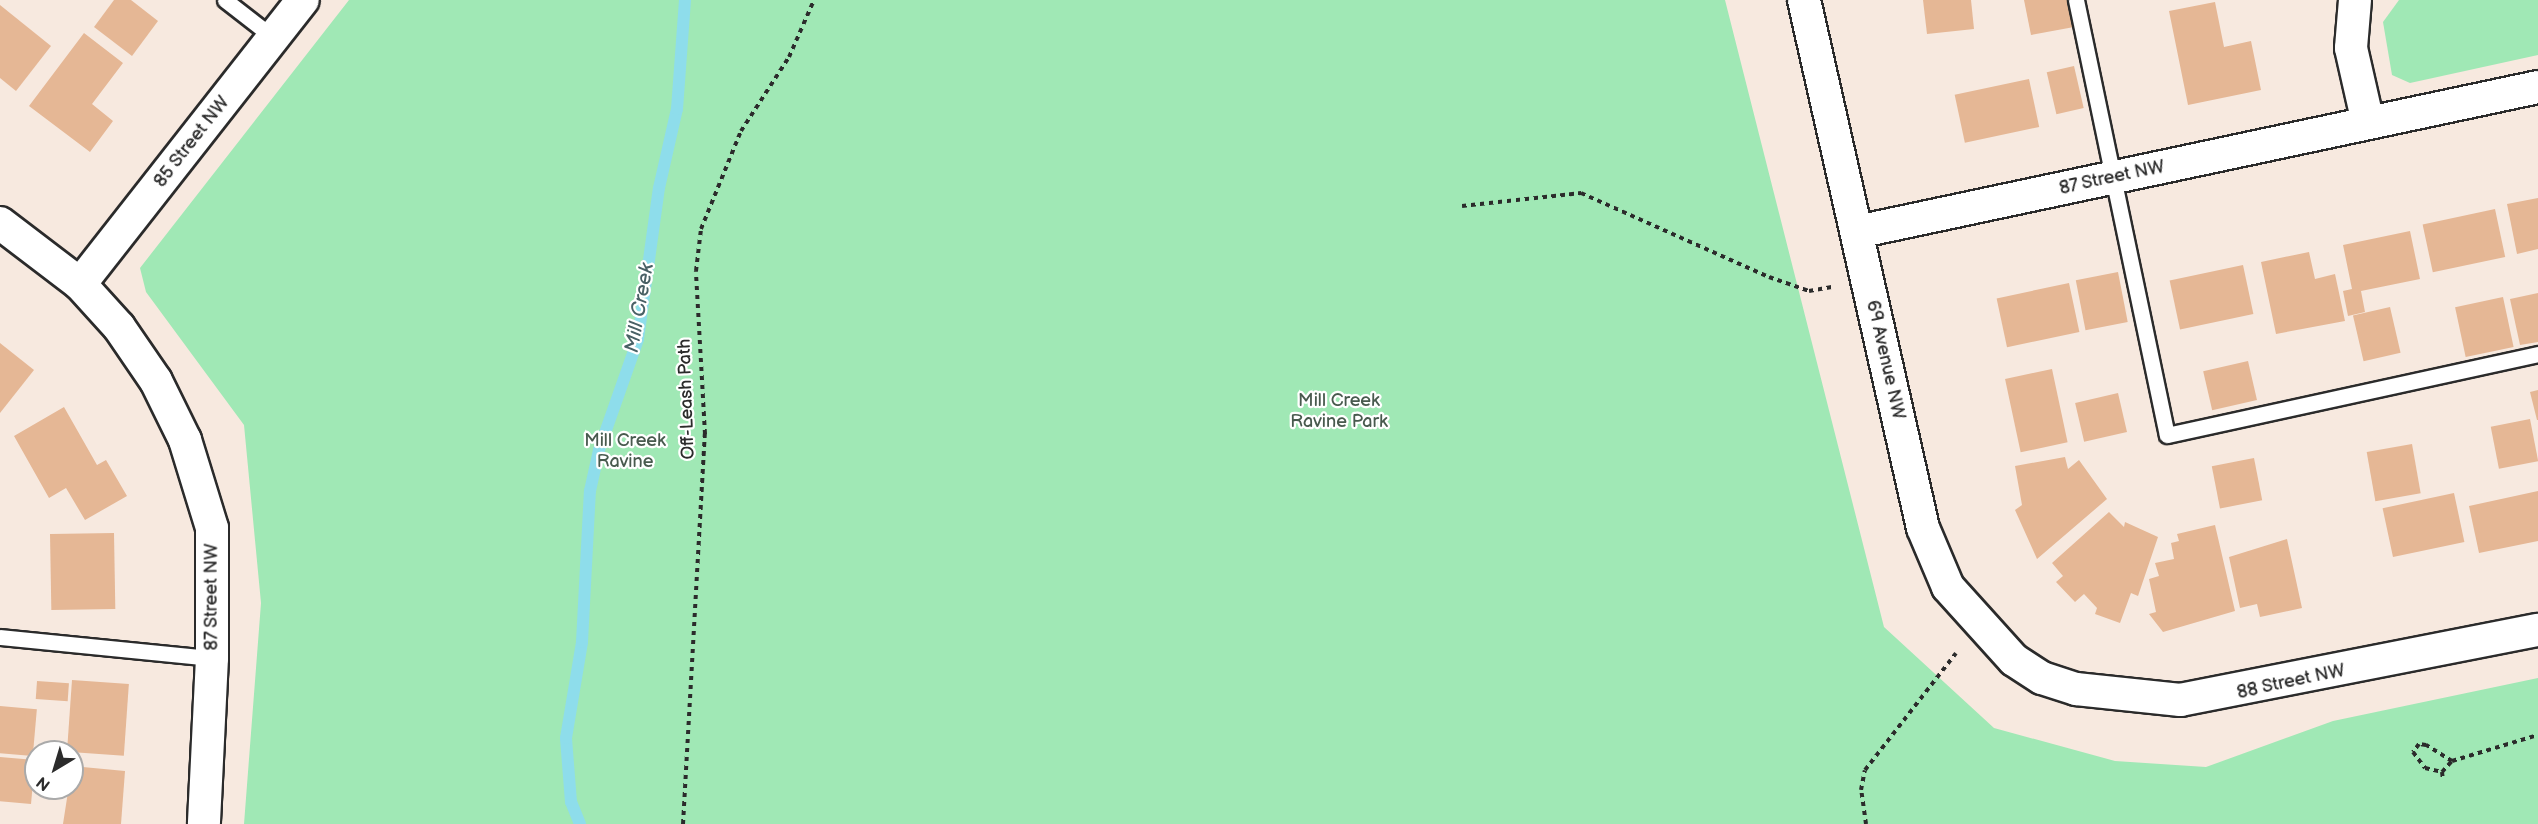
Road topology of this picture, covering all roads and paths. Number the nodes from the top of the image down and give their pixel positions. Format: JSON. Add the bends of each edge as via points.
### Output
{"nodes":[{"id":1,"x":225,"y":0,"type":"edge"},
{"id":2,"x":303,"y":0,"type":"edge"},
{"id":3,"x":814,"y":0,"type":"edge"},
{"id":4,"x":1804,"y":0,"type":"edge"},
{"id":5,"x":2076,"y":0,"type":"edge"},
{"id":6,"x":2355,"y":0,"type":"edge"},
{"id":7,"x":274,"y":38,"type":"junction"},
{"id":8,"x":2538,"y":87,"type":"edge"},
{"id":9,"x":2368,"y":123,"type":"junction"},
{"id":10,"x":2111,"y":178,"type":"junction"},
{"id":11,"x":1462,"y":206,"type":"dead end"},
{"id":12,"x":0,"y":223,"type":"edge"},
{"id":13,"x":1857,"y":232,"type":"junction"},
{"id":14,"x":80,"y":284,"type":"junction"},
{"id":15,"x":1832,"y":287,"type":"dead end"},
{"id":16,"x":2538,"y":354,"type":"edge"},
{"id":17,"x":2538,"y":630,"type":"edge"},
{"id":18,"x":0,"y":637,"type":"edge"},
{"id":19,"x":1956,"y":653,"type":"dead end"},
{"id":20,"x":213,"y":658,"type":"junction"},
{"id":21,"x":2042,"y":678,"type":"joint"},
{"id":22,"x":2538,"y":735,"type":"edge"},
{"id":23,"x":2452,"y":760,"type":"junction"},
{"id":24,"x":2442,"y":772,"type":"junction"},
{"id":25,"x":2443,"y":780,"type":"dead end"},
{"id":26,"x":204,"y":824,"type":"edge"},
{"id":27,"x":683,"y":824,"type":"edge"},
{"id":28,"x":1866,"y":824,"type":"edge"}],
"edges":[{"from":1,"to":7,"type":"lane"},
{"from":2,"to":7,"type":"street","name":"85 Street NW"},
{"from":3,"to":27,"type":"path","name":"Off-Leash Path","via":[[789,57],[741,131],[701,229],[696,271],[705,434]]},
{"from":4,"to":13,"type":"street","name":"69 Avenue NW"},
{"from":5,"to":10,"type":"lane"},
{"from":6,"to":9,"type":"street","via":[[2351,48]]},
{"from":7,"to":14,"type":"street","name":"85 Street NW"},
{"from":8,"to":9,"type":"street","name":"87 Street NW"},
{"from":9,"to":10,"type":"street","name":"87 Street NW"},
{"from":10,"to":13,"type":"street","name":"87 Street NW"},
{"from":10,"to":16,"type":"lane","via":[[2167,435]]},
{"from":11,"to":15,"type":"path","via":[[1581,193],[1769,277],[1809,291]]},
{"from":12,"to":14,"type":"street","name":"87 Street NW"},
{"from":13,"to":21,"type":"street","name":"69 Avenue NW","via":[[1934,558],[1967,613],[2014,660]]},
{"from":14,"to":20,"type":"street","name":"87 Street NW","via":[[156,381],[185,440],[212,528]]},
{"from":17,"to":21,"type":"street","name":"88 Street NW","via":[[2212,697],[2121,698]]},
{"from":18,"to":20,"type":"lane"},
{"from":19,"to":28,"type":"path","via":[[1865,770]]},
{"from":20,"to":26,"type":"street","name":"87 Street NW"},
{"from":22,"to":23,"type":"path"},
{"from":23,"to":24,"type":"path"},
{"from":23,"to":24,"type":"path","via":[[2419,744],[2413,752],[2416,760]]},
{"from":24,"to":25,"type":"path"}]}
